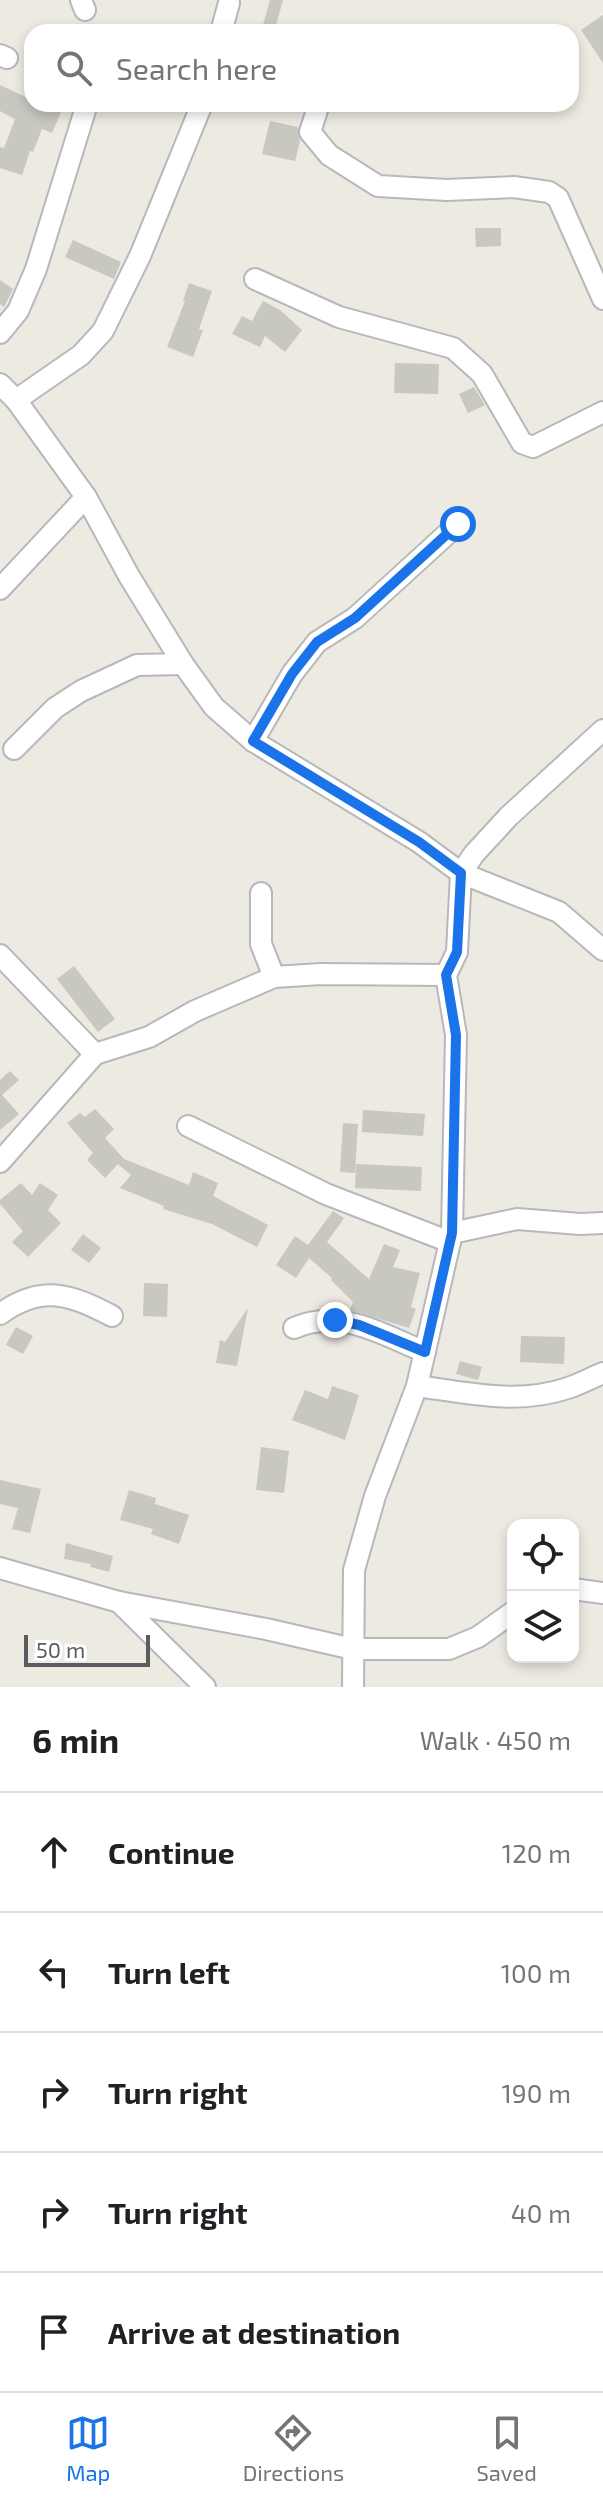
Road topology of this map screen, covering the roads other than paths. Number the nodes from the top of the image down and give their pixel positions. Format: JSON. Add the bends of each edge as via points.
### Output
{"nodes":[{"id":1,"x":229,"y":3,"type":"dead end"},
{"id":2,"x":223,"y":24,"type":"edge"},
{"id":3,"x":85,"y":112,"type":"edge"},
{"id":4,"x":199,"y":112,"type":"edge"},
{"id":5,"x":316,"y":112,"type":"edge"},
{"id":6,"x":255,"y":279,"type":"dead end"},
{"id":7,"x":603,"y":299,"type":"edge"},
{"id":8,"x":0,"y":333,"type":"edge"},
{"id":9,"x":0,"y":384,"type":"edge"},
{"id":10,"x":16,"y":400,"type":"junction"},
{"id":11,"x":603,"y":412,"type":"edge"},
{"id":12,"x":86,"y":497,"type":"junction"},
{"id":13,"x":458,"y":524,"type":"dead end"},
{"id":14,"x":0,"y":589,"type":"edge"},
{"id":15,"x":183,"y":664,"type":"junction"},
{"id":16,"x":603,"y":730,"type":"edge"},
{"id":17,"x":253,"y":741,"type":"junction"},
{"id":18,"x":14,"y":749,"type":"dead end"},
{"id":19,"x":461,"y":873,"type":"junction"},
{"id":20,"x":261,"y":893,"type":"dead end"},
{"id":21,"x":603,"y":950,"type":"edge"},
{"id":22,"x":0,"y":955,"type":"edge"},
{"id":23,"x":446,"y":975,"type":"junction"},
{"id":24,"x":274,"y":977,"type":"junction"},
{"id":25,"x":95,"y":1054,"type":"junction"},
{"id":26,"x":188,"y":1126,"type":"dead end"},
{"id":27,"x":0,"y":1162,"type":"edge"},
{"id":28,"x":603,"y":1223,"type":"edge"},
{"id":29,"x":451,"y":1237,"type":"junction"},
{"id":30,"x":0,"y":1314,"type":"edge"},
{"id":31,"x":112,"y":1316,"type":"dead end"},
{"id":32,"x":294,"y":1328,"type":"dead end"},
{"id":33,"x":425,"y":1352,"type":"junction"},
{"id":34,"x":603,"y":1373,"type":"edge"},
{"id":35,"x":417,"y":1386,"type":"junction"},
{"id":36,"x":0,"y":1568,"type":"edge"},
{"id":37,"x":579,"y":1590,"type":"edge"},
{"id":38,"x":603,"y":1593,"type":"edge"},
{"id":39,"x":119,"y":1602,"type":"junction"},
{"id":40,"x":507,"y":1616,"type":"edge"},
{"id":41,"x":353,"y":1649,"type":"junction"},
{"id":42,"x":205,"y":1687,"type":"edge"},
{"id":43,"x":353,"y":1687,"type":"edge"}],
"edges":[{"from":1,"to":2,"type":"street"},
{"from":3,"to":8,"type":"street","via":[[36,269],[18,311]]},
{"from":4,"to":10,"type":"street","via":[[103,331],[81,355]]},
{"from":5,"to":7,"type":"street","via":[[310,132],[329,155],[378,186],[549,192],[558,198]]},
{"from":6,"to":11,"type":"street","via":[[339,317],[453,348],[482,374],[522,443],[533,447]]},
{"from":9,"to":10,"type":"street"},
{"from":10,"to":12,"type":"street"},
{"from":12,"to":14,"type":"street"},
{"from":12,"to":15,"type":"street"},
{"from":13,"to":17,"type":"street","via":[[355,618],[317,642]]},
{"from":15,"to":17,"type":"street","via":[[214,707]]},
{"from":15,"to":18,"type":"street","via":[[137,665],[81,691],[55,708]]},
{"from":16,"to":19,"type":"street","via":[[509,816]]},
{"from":17,"to":19,"type":"street"},
{"from":19,"to":21,"type":"street","via":[[559,912]]},
{"from":19,"to":23,"type":"street","via":[[457,952]]},
{"from":20,"to":24,"type":"street","via":[[261,944]]},
{"from":22,"to":25,"type":"street"},
{"from":23,"to":24,"type":"street"},
{"from":23,"to":29,"type":"street","via":[[456,1035]]},
{"from":24,"to":25,"type":"street","via":[[149,1037]]},
{"from":25,"to":27,"type":"street"},
{"from":26,"to":29,"type":"street","via":[[326,1194]]},
{"from":28,"to":29,"type":"street","via":[[517,1219]]},
{"from":29,"to":33,"type":"street"},
{"from":30,"to":31,"type":"street","via":[[34,1298],[57,1295],[76,1297]]},
{"from":32,"to":33,"type":"street","via":[[335,1320]]},
{"from":33,"to":35,"type":"street"},
{"from":34,"to":35,"type":"street","via":[[568,1388],[502,1398]]},
{"from":35,"to":41,"type":"street","via":[[375,1496],[354,1570]]},
{"from":36,"to":39,"type":"street"},
{"from":37,"to":38,"type":"street"},
{"from":39,"to":41,"type":"street"},
{"from":39,"to":42,"type":"street"},
{"from":40,"to":41,"type":"street","via":[[449,1649]]},
{"from":41,"to":43,"type":"street"}]}
